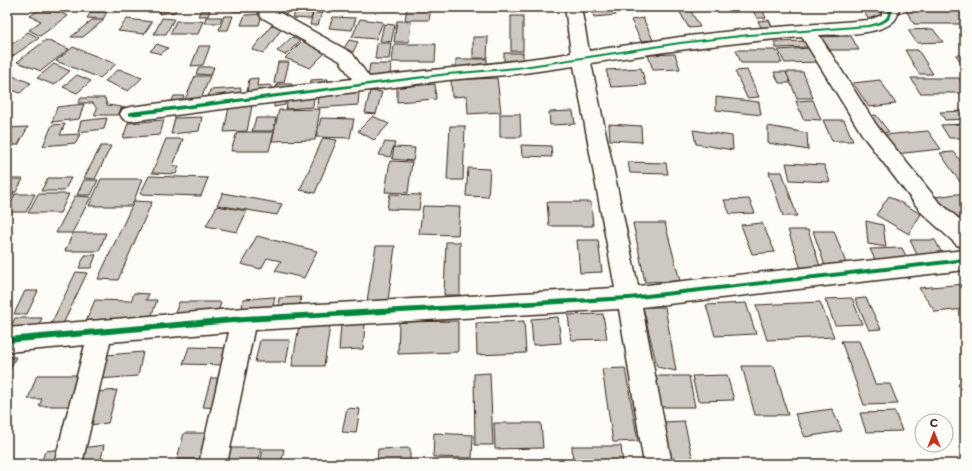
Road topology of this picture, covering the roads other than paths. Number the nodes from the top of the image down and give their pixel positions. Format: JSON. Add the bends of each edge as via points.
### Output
{"nodes":[{"id":1,"x":573,"y":7,"type":"edge"},
{"id":2,"x":890,"y":7,"type":"edge"},
{"id":3,"x":267,"y":13,"type":"dead end"},
{"id":4,"x":808,"y":32,"type":"junction"},
{"id":5,"x":581,"y":58,"type":"junction"},
{"id":6,"x":364,"y":84,"type":"junction"},
{"id":7,"x":130,"y":114,"type":"dead end"},
{"id":8,"x":965,"y":238,"type":"edge"},
{"id":9,"x":965,"y":260,"type":"edge"},
{"id":10,"x":629,"y":298,"type":"junction"},
{"id":11,"x":244,"y":319,"type":"junction"},
{"id":12,"x":101,"y":332,"type":"junction"},
{"id":13,"x":7,"y":340,"type":"edge"},
{"id":14,"x":68,"y":464,"type":"edge"},
{"id":15,"x":213,"y":464,"type":"edge"},
{"id":16,"x":658,"y":464,"type":"edge"}],
"edges":[{"from":1,"to":5,"type":"street"},
{"from":2,"to":4,"type":"street","via":[[890,17],[880,23]]},
{"from":3,"to":6,"type":"street","via":[[346,57]]},
{"from":4,"to":5,"type":"street","via":[[749,35]]},
{"from":4,"to":8,"type":"street","via":[[870,131],[930,207]]},
{"from":5,"to":6,"type":"street","via":[[517,68]]},
{"from":5,"to":10,"type":"street"},
{"from":6,"to":7,"type":"street"},
{"from":9,"to":10,"type":"street"},
{"from":10,"to":11,"type":"street"},
{"from":10,"to":16,"type":"street"},
{"from":11,"to":12,"type":"street"},
{"from":11,"to":15,"type":"street"},
{"from":12,"to":13,"type":"street"},
{"from":12,"to":14,"type":"street"}]}
